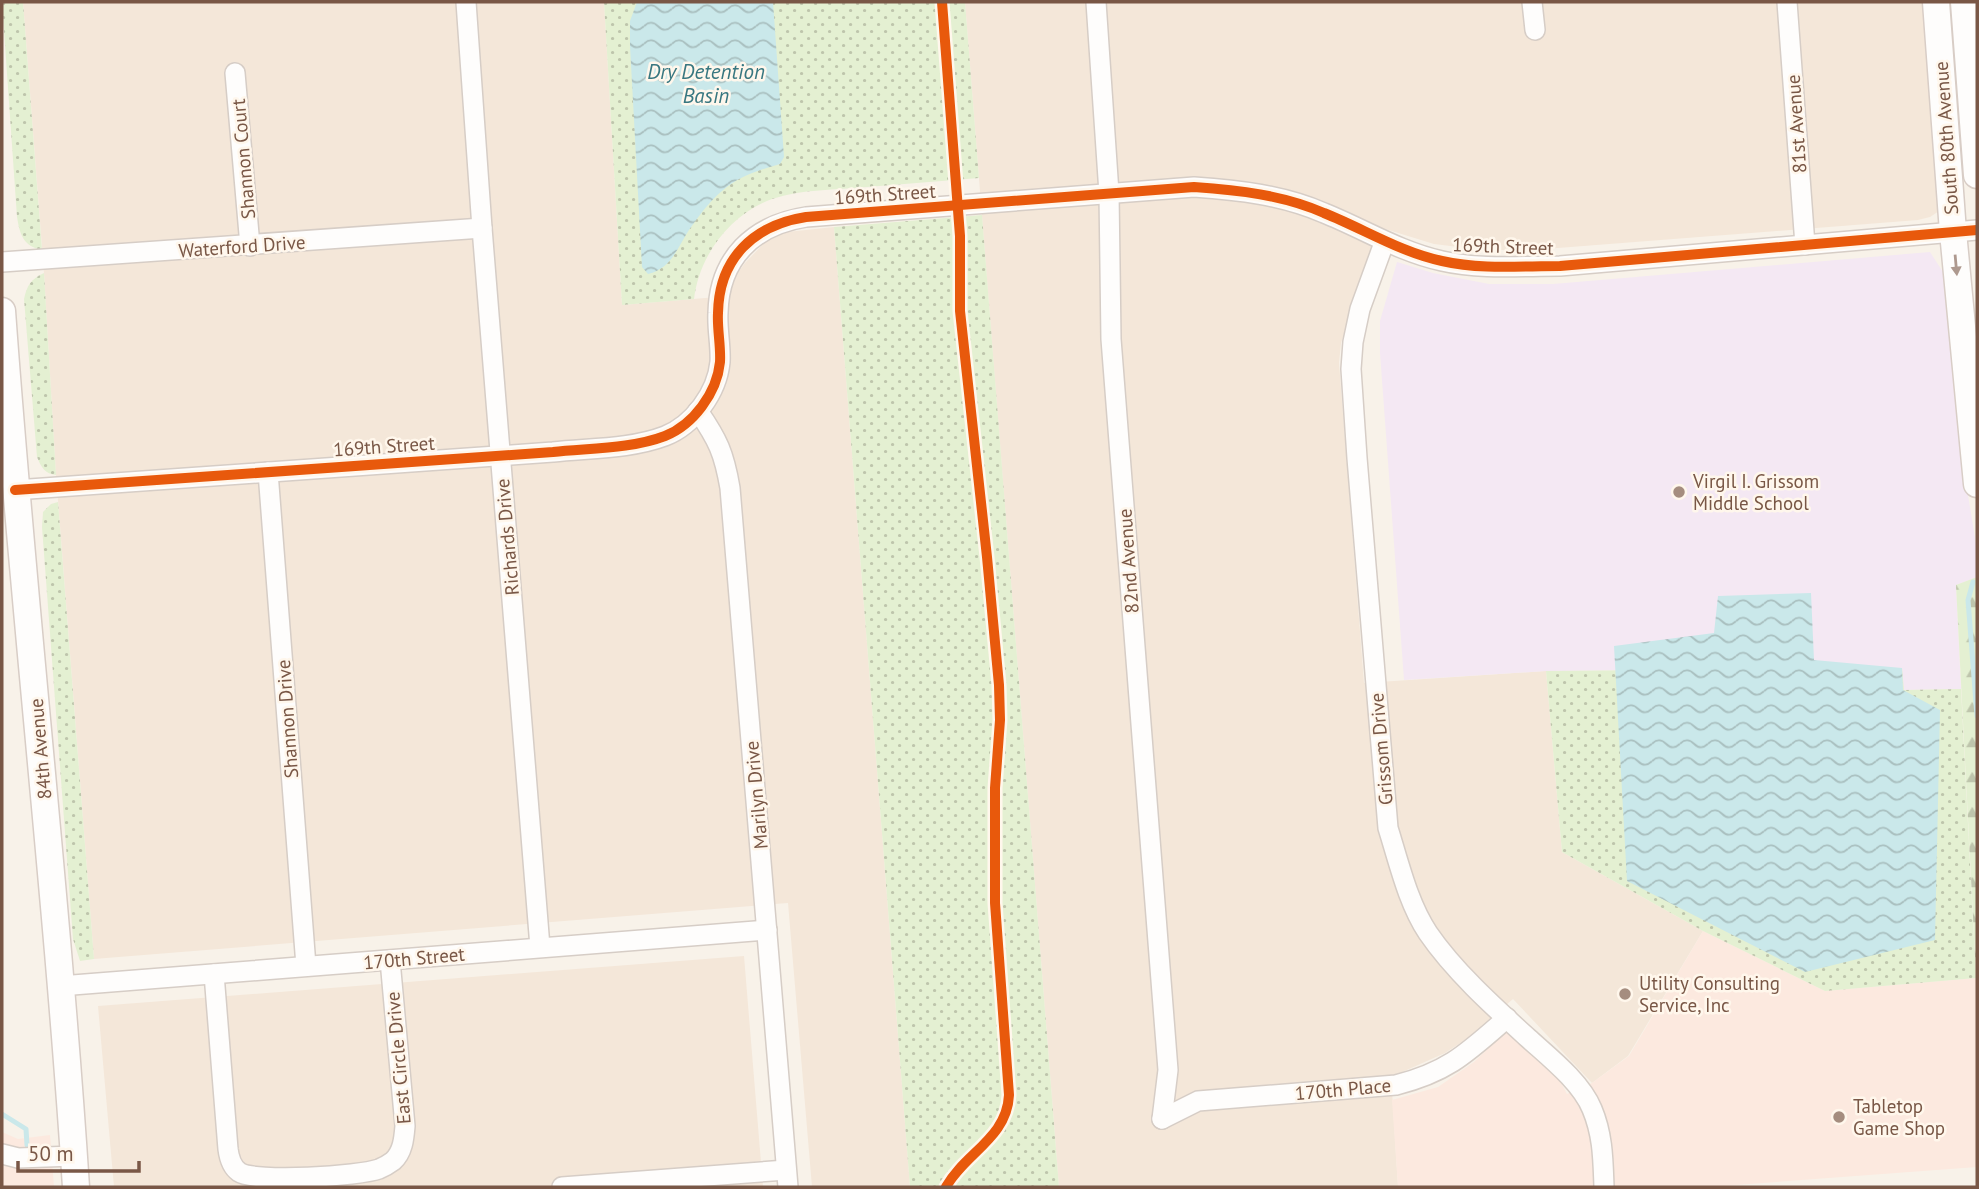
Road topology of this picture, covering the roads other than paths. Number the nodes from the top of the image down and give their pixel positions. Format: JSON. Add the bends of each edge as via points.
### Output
{"nodes":[{"id":1,"x":466,"y":2,"type":"edge"},
{"id":2,"x":1096,"y":2,"type":"edge"},
{"id":3,"x":1532,"y":2,"type":"edge"},
{"id":4,"x":1787,"y":2,"type":"edge"},
{"id":5,"x":1936,"y":2,"type":"edge"},
{"id":6,"x":1965,"y":2,"type":"edge"},
{"id":7,"x":1535,"y":30,"type":"dead end"},
{"id":8,"x":235,"y":73,"type":"dead end"},
{"id":9,"x":1977,"y":175,"type":"edge"},
{"id":10,"x":1109,"y":193,"type":"junction"},
{"id":11,"x":482,"y":228,"type":"junction"},
{"id":12,"x":1965,"y":231,"type":"edge"},
{"id":13,"x":1384,"y":243,"type":"junction"},
{"id":14,"x":1805,"y":245,"type":"junction"},
{"id":15,"x":250,"y":246,"type":"junction"},
{"id":16,"x":2,"y":262,"type":"edge"},
{"id":17,"x":2,"y":311,"type":"edge"},
{"id":18,"x":698,"y":411,"type":"junction"},
{"id":19,"x":501,"y":455,"type":"junction"},
{"id":20,"x":268,"y":472,"type":"junction"},
{"id":21,"x":1977,"y":484,"type":"edge"},
{"id":22,"x":15,"y":490,"type":"junction"},
{"id":23,"x":767,"y":930,"type":"junction"},
{"id":24,"x":540,"y":947,"type":"junction"},
{"id":25,"x":390,"y":960,"type":"junction"},
{"id":26,"x":306,"y":966,"type":"junction"},
{"id":27,"x":214,"y":974,"type":"junction"},
{"id":28,"x":60,"y":986,"type":"junction"},
{"id":29,"x":1507,"y":1018,"type":"junction"},
{"id":30,"x":1162,"y":1119,"type":"joint"},
{"id":31,"x":2,"y":1154,"type":"edge"},
{"id":32,"x":74,"y":1156,"type":"junction"},
{"id":33,"x":787,"y":1179,"type":"edge"},
{"id":34,"x":76,"y":1187,"type":"edge"},
{"id":35,"x":562,"y":1187,"type":"edge"},
{"id":36,"x":1604,"y":1187,"type":"edge"}],
"edges":[{"from":1,"to":11,"type":"street","name":"Richards Drive"},
{"from":2,"to":10,"type":"street","name":"82nd Avenue"},
{"from":3,"to":7,"type":"street"},
{"from":4,"to":14,"type":"street","name":"81st Avenue"},
{"from":5,"to":12,"type":"street","name":"South 80th Avenue"},
{"from":6,"to":9,"type":"street","name":"South 80th Avenue"},
{"from":8,"to":15,"type":"street","name":"Shannon Court"},
{"from":10,"to":13,"type":"street","name":"169th Street","via":[[1194,187],[1237,190],[1322,212]]},
{"from":10,"to":18,"type":"street","name":"169th Street","via":[[806,217],[774,225],[746,244],[725,275],[719,294],[720,363]]},
{"from":10,"to":30,"type":"street","name":"82nd Avenue","via":[[1111,339],[1168,1070]]},
{"from":11,"to":15,"type":"street","name":"Waterford Drive"},
{"from":11,"to":19,"type":"street","name":"Richards Drive"},
{"from":12,"to":14,"type":"street","name":"169th Street"},
{"from":12,"to":21,"type":"street","name":"South 80th Avenue","one_way":true},
{"from":13,"to":14,"type":"street","name":"169th Street","via":[[1442,261],[1517,267]]},
{"from":13,"to":29,"type":"street","name":"Grissom Drive","via":[[1360,309],[1351,369],[1388,828],[1427,932]]},
{"from":15,"to":16,"type":"street","name":"Waterford Drive"},
{"from":17,"to":22,"type":"street","name":"84th Avenue"},
{"from":18,"to":19,"type":"street","name":"169th Street","via":[[687,424],[665,436],[636,443]]},
{"from":18,"to":23,"type":"street","name":"Marilyn Drive","via":[[718,440],[730,488]]},
{"from":19,"to":20,"type":"street","name":"169th Street"},
{"from":19,"to":24,"type":"street","name":"Richards Drive"},
{"from":20,"to":22,"type":"street","name":"169th Street"},
{"from":20,"to":26,"type":"street","name":"Shannon Drive"},
{"from":22,"to":28,"type":"street","name":"84th Avenue"},
{"from":23,"to":24,"type":"street","name":"170th Street"},
{"from":23,"to":33,"type":"street","name":"Marilyn Drive"},
{"from":24,"to":25,"type":"street","name":"170th Street"},
{"from":25,"to":26,"type":"street","name":"170th Street"},
{"from":25,"to":27,"type":"street","name":"East Circle Drive","via":[[404,1140],[395,1159],[377,1170],[319,1176],[258,1178],[239,1172],[232,1164]]},
{"from":26,"to":27,"type":"street","name":"170th Street"},
{"from":27,"to":28,"type":"street","name":"170th Street"},
{"from":28,"to":32,"type":"street","name":"84th Avenue"},
{"from":29,"to":30,"type":"street","name":"170th Place","via":[[1453,1063],[1414,1081],[1198,1101]]},
{"from":29,"to":36,"type":"street","name":"Grissom Drive","via":[[1566,1073],[1591,1106],[1602,1140]]},
{"from":31,"to":32,"type":"street","via":[[18,1158]]},
{"from":32,"to":34,"type":"street","name":"84th Avenue"},
{"from":33,"to":35,"type":"street"}]}
